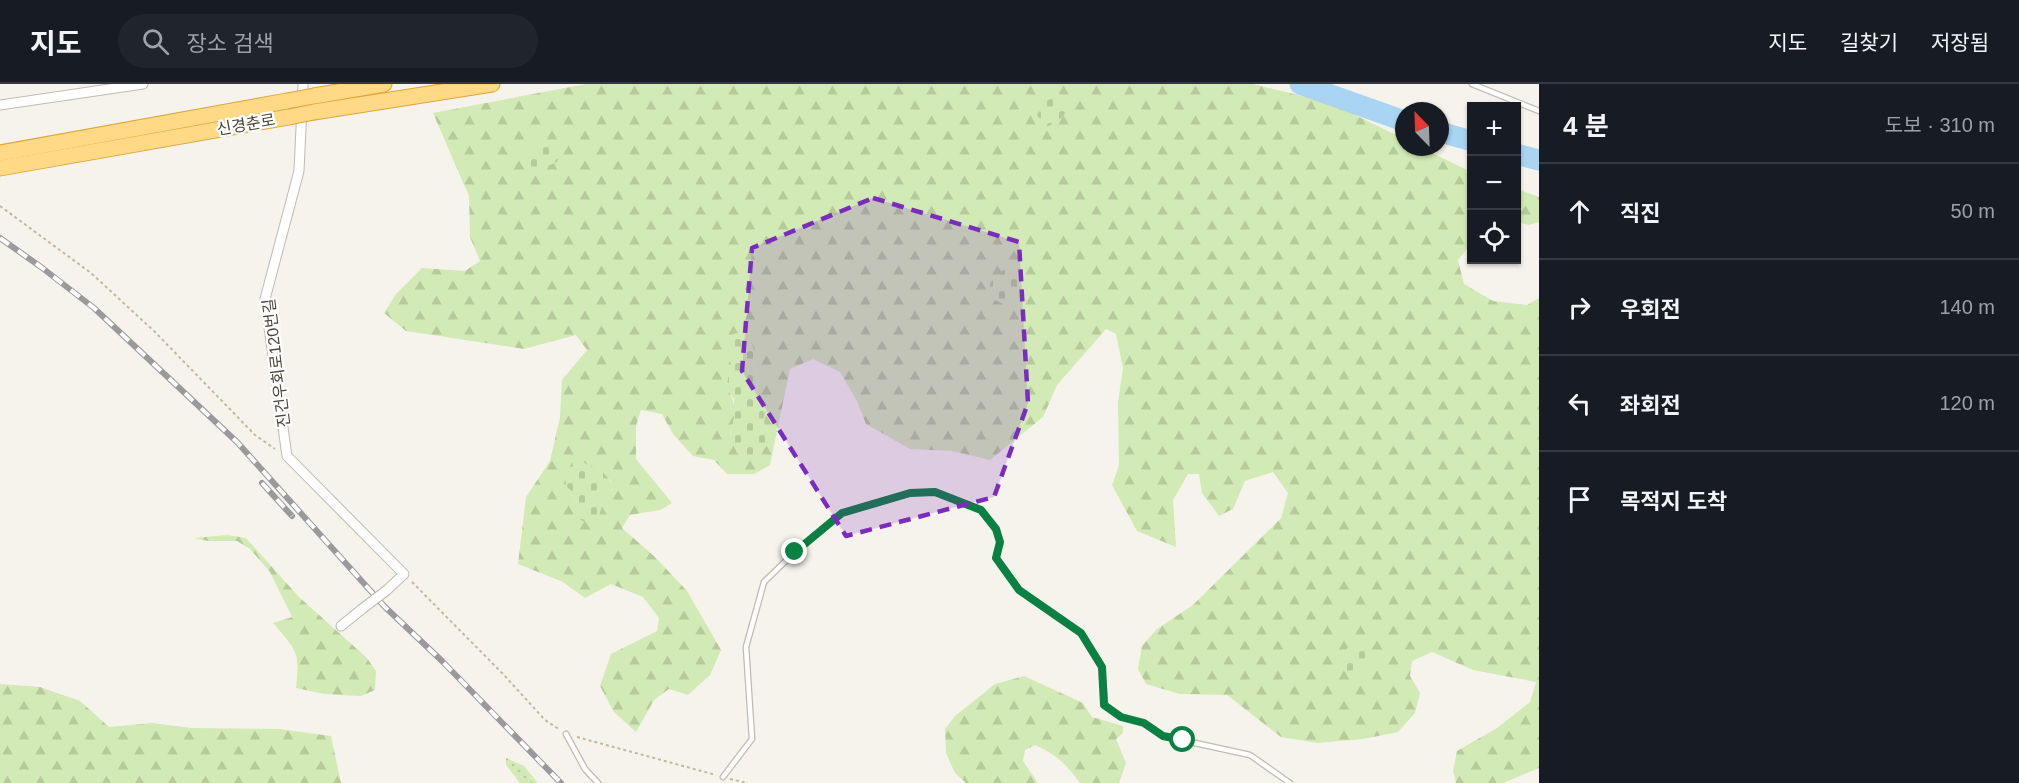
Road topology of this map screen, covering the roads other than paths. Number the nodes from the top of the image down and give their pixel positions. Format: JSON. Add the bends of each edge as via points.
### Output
{"nodes":[{"id":1,"x":143,"y":84,"type":"edge"},
{"id":2,"x":303,"y":84,"type":"edge"},
{"id":3,"x":384,"y":84,"type":"edge"},
{"id":4,"x":492,"y":84,"type":"edge"},
{"id":5,"x":1472,"y":84,"type":"edge"},
{"id":6,"x":314,"y":104,"type":"junction"},
{"id":7,"x":0,"y":105,"type":"edge"},
{"id":8,"x":1539,"y":111,"type":"edge"},
{"id":9,"x":5,"y":152,"type":"edge"},
{"id":10,"x":0,"y":168,"type":"edge"},
{"id":11,"x":341,"y":626,"type":"dead end"},
{"id":12,"x":566,"y":734,"type":"dead end"},
{"id":13,"x":723,"y":777,"type":"dead end"},
{"id":14,"x":598,"y":783,"type":"edge"},
{"id":15,"x":1290,"y":783,"type":"edge"}],
"edges":[{"from":1,"to":7,"type":"street"},
{"from":2,"to":11,"type":"street","name":"진건우회로120번길","bridge":true,"via":[[299,171],[265,299],[287,456],[404,574]]},
{"from":3,"to":6,"type":"highway","name":"신경춘로"},
{"from":4,"to":6,"type":"highway","name":"신경춘로"},
{"from":5,"to":8,"type":"lane"},
{"from":6,"to":9,"type":"highway","name":"신경춘로","bridge":true,"via":[[287,101]]},
{"from":6,"to":10,"type":"highway","name":"신경춘로","bridge":true,"via":[[289,117]]},
{"from":12,"to":14,"type":"lane","via":[[585,769]]},
{"from":13,"to":15,"type":"lane","via":[[752,739],[746,647],[764,582],[842,513],[910,493],[935,492],[981,510],[996,529],[1000,542],[996,558],[1019,590],[1081,633],[1102,667],[1104,705],[1163,736],[1250,755]]}]}
